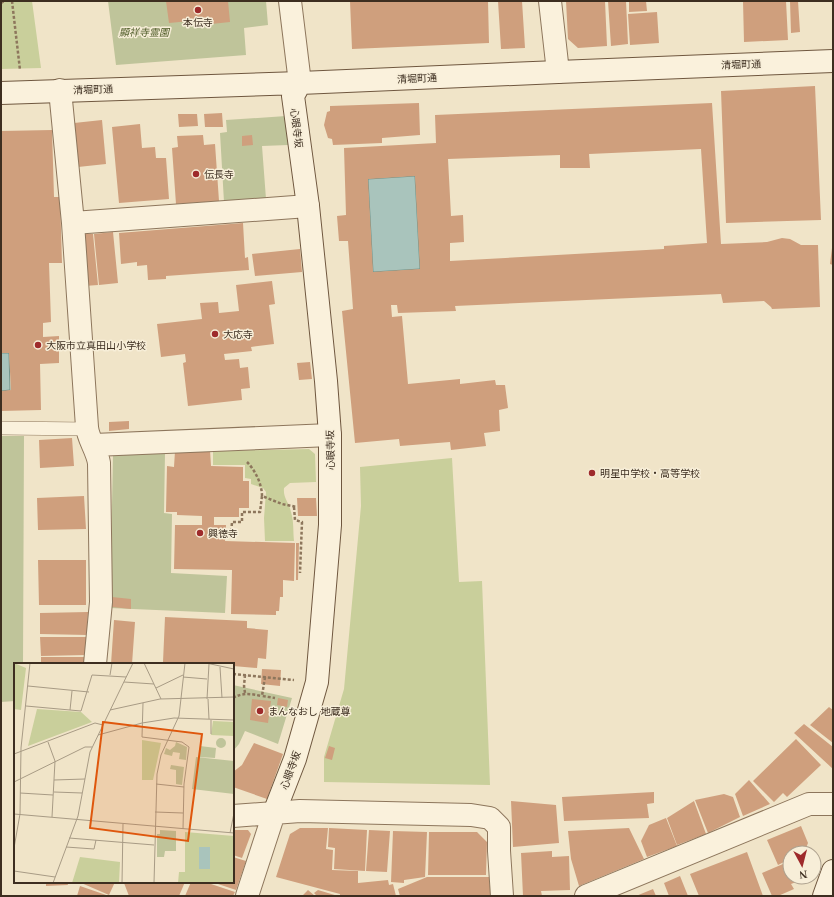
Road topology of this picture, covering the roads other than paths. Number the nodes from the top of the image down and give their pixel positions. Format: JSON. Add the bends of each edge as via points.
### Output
{"nodes":[{"id":1,"x":290,"y":1,"type":"edge"},
{"id":2,"x":550,"y":1,"type":"edge"},
{"id":3,"x":833,"y":61,"type":"edge"},
{"id":4,"x":558,"y":72,"type":"junction"},
{"id":5,"x":300,"y":83,"type":"junction"},
{"id":6,"x":60,"y":90,"type":"junction"},
{"id":7,"x":1,"y":92,"type":"edge"},
{"id":8,"x":308,"y":206,"type":"junction"},
{"id":9,"x":73,"y":223,"type":"junction"},
{"id":10,"x":1,"y":428,"type":"edge"},
{"id":11,"x":330,"y":435,"type":"junction"},
{"id":12,"x":90,"y":437,"type":"junction"},
{"id":13,"x":95,"y":663,"type":"edge"},
{"id":14,"x":833,"y":804,"type":"edge"},
{"id":15,"x":274,"y":813,"type":"junction"},
{"id":16,"x":234,"y":816,"type":"edge"},
{"id":17,"x":833,"y":872,"type":"edge"},
{"id":18,"x":247,"y":896,"type":"edge"},
{"id":19,"x":502,"y":896,"type":"edge"},
{"id":20,"x":586,"y":896,"type":"edge"},
{"id":21,"x":824,"y":896,"type":"edge"}],
"edges":[{"from":1,"to":5,"type":"street"},
{"from":2,"to":4,"type":"street"},
{"from":3,"to":4,"type":"street","name":"清堀町通"},
{"from":4,"to":5,"type":"street","name":"清堀町通"},
{"from":5,"to":6,"type":"street","name":"清堀町通"},
{"from":5,"to":8,"type":"street","name":"心眼寺坂","via":[[293,96]]},
{"from":6,"to":7,"type":"street","name":"清堀町通"},
{"from":6,"to":9,"type":"street"},
{"from":8,"to":9,"type":"street"},
{"from":8,"to":11,"type":"street","name":"心眼寺坂"},
{"from":9,"to":12,"type":"street"},
{"from":10,"to":12,"type":"lane"},
{"from":11,"to":12,"type":"street"},
{"from":11,"to":15,"type":"street","name":"心眼寺坂","via":[[330,525],[317,682],[295,759]]},
{"from":12,"to":13,"type":"street","via":[[99,463],[101,602]]},
{"from":14,"to":20,"type":"street","via":[[809,804]]},
{"from":15,"to":16,"type":"street"},
{"from":15,"to":18,"type":"street","name":"心眼寺坂"},
{"from":15,"to":19,"type":"street","via":[[300,811],[463,815],[490,818],[499,828]]},
{"from":17,"to":21,"type":"street"}]}
